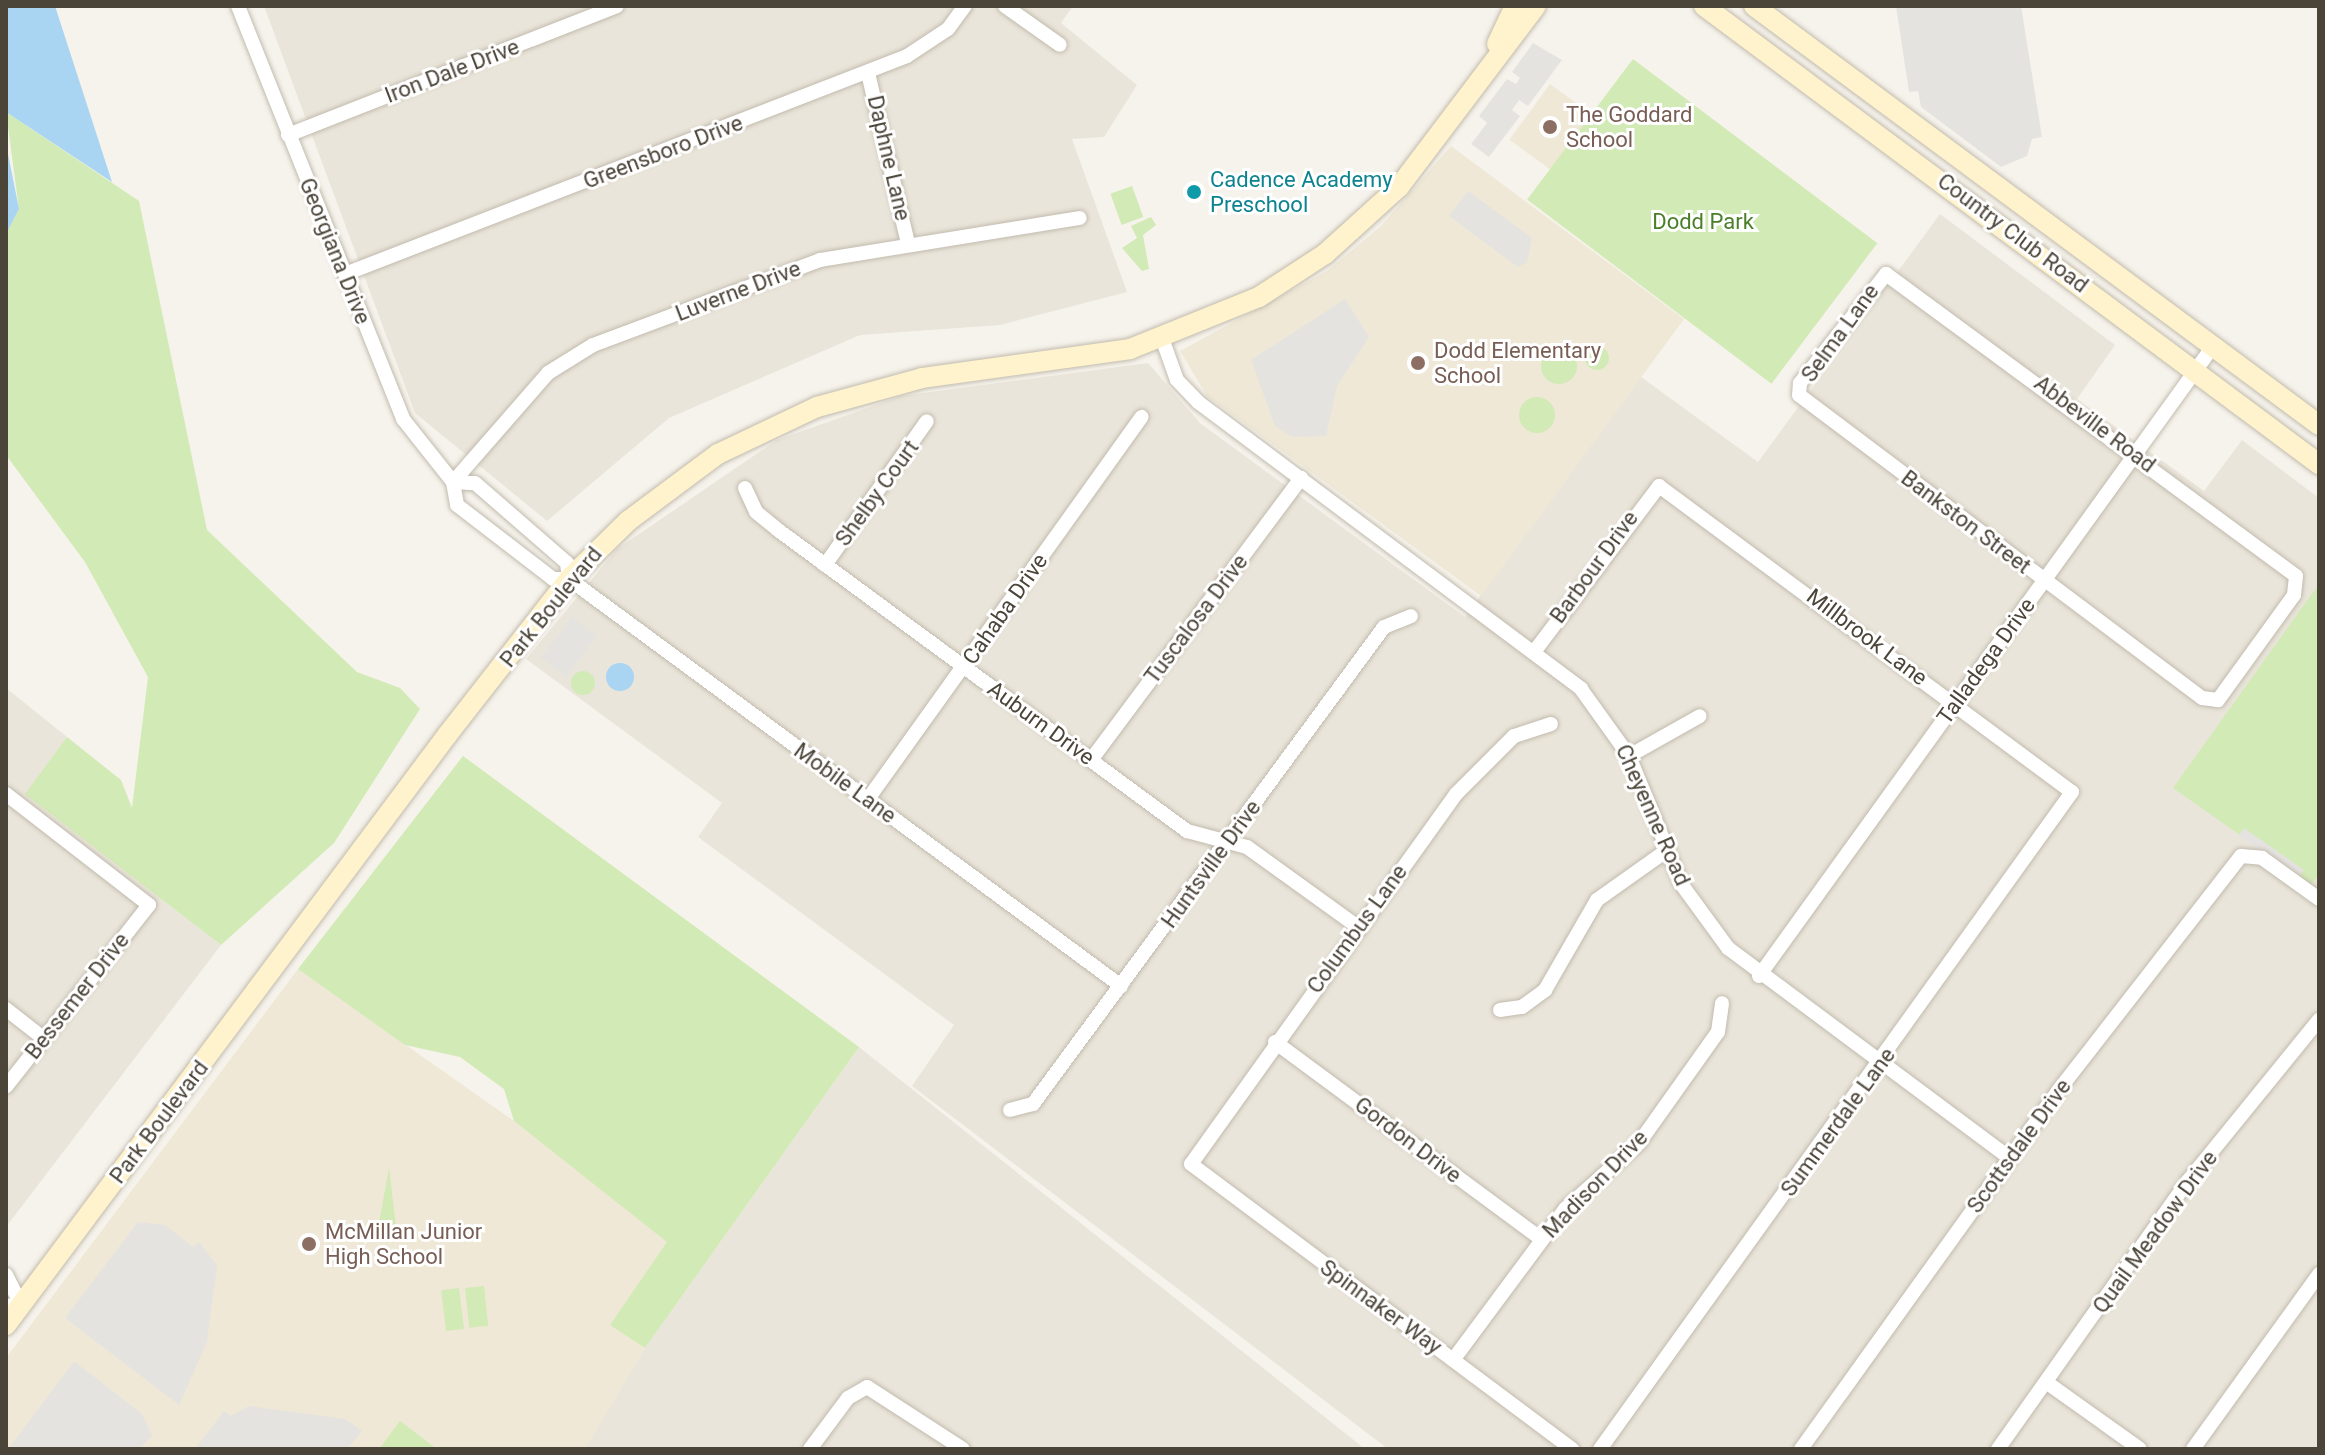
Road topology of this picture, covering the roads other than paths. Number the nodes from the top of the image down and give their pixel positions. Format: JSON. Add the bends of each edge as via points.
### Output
{"nodes":[{"id":1,"x":238,"y":6,"type":"edge"},
{"id":2,"x":617,"y":6,"type":"edge"},
{"id":3,"x":965,"y":6,"type":"edge"},
{"id":4,"x":1005,"y":6,"type":"edge"},
{"id":5,"x":1515,"y":6,"type":"edge"},
{"id":6,"x":1536,"y":6,"type":"edge"},
{"id":7,"x":1704,"y":6,"type":"edge"},
{"id":8,"x":1754,"y":6,"type":"edge"},
{"id":9,"x":1060,"y":45,"type":"dead end"},
{"id":10,"x":868,"y":73,"type":"junction"},
{"id":11,"x":1863,"y":86,"type":"junction"},
{"id":12,"x":1472,"y":94,"type":"junction"},
{"id":13,"x":1845,"y":110,"type":"junction"},
{"id":14,"x":288,"y":135,"type":"junction"},
{"id":15,"x":1080,"y":218,"type":"dead end"},
{"id":16,"x":908,"y":243,"type":"junction"},
{"id":17,"x":345,"y":274,"type":"junction"},
{"id":18,"x":1886,"y":274,"type":"joint"},
{"id":19,"x":1163,"y":341,"type":"junction"},
{"id":20,"x":2214,"y":345,"type":"junction"},
{"id":21,"x":2196,"y":370,"type":"junction"},
{"id":22,"x":1799,"y":395,"type":"joint"},
{"id":23,"x":1141,"y":417,"type":"dead end"},
{"id":24,"x":927,"y":421,"type":"dead end"},
{"id":25,"x":2319,"y":425,"type":"edge"},
{"id":26,"x":2135,"y":454,"type":"junction"},
{"id":27,"x":2319,"y":464,"type":"edge"},
{"id":28,"x":1301,"y":478,"type":"junction"},
{"id":29,"x":453,"y":482,"type":"junction"},
{"id":30,"x":1659,"y":486,"type":"joint"},
{"id":31,"x":745,"y":488,"type":"dead end"},
{"id":32,"x":825,"y":565,"type":"junction"},
{"id":33,"x":569,"y":579,"type":"junction"},
{"id":34,"x":2044,"y":579,"type":"junction"},
{"id":35,"x":1411,"y":616,"type":"dead end"},
{"id":36,"x":1534,"y":652,"type":"junction"},
{"id":37,"x":964,"y":667,"type":"junction"},
{"id":38,"x":2213,"y":702,"type":"joint"},
{"id":39,"x":1956,"y":703,"type":"junction"},
{"id":40,"x":1700,"y":716,"type":"dead end"},
{"id":41,"x":1551,"y":724,"type":"dead end"},
{"id":42,"x":1629,"y":756,"type":"junction"},
{"id":43,"x":1091,"y":760,"type":"junction"},
{"id":44,"x":2072,"y":792,"type":"joint"},
{"id":45,"x":6,"y":794,"type":"edge"},
{"id":46,"x":868,"y":799,"type":"junction"},
{"id":47,"x":1227,"y":842,"type":"junction"},
{"id":48,"x":1666,"y":851,"type":"junction"},
{"id":49,"x":2319,"y":899,"type":"edge"},
{"id":50,"x":1358,"y":927,"type":"junction"},
{"id":51,"x":1759,"y":976,"type":"junction"},
{"id":52,"x":1121,"y":986,"type":"junction"},
{"id":53,"x":1722,"y":1003,"type":"dead end"},
{"id":54,"x":6,"y":1009,"type":"edge"},
{"id":55,"x":1500,"y":1010,"type":"dead end"},
{"id":56,"x":2319,"y":1020,"type":"edge"},
{"id":57,"x":43,"y":1038,"type":"junction"},
{"id":58,"x":2314,"y":1039,"type":"edge"},
{"id":59,"x":1275,"y":1042,"type":"junction"},
{"id":60,"x":1880,"y":1065,"type":"junction"},
{"id":61,"x":6,"y":1087,"type":"edge"},
{"id":62,"x":1010,"y":1110,"type":"dead end"},
{"id":63,"x":2010,"y":1158,"type":"junction"},
{"id":64,"x":1191,"y":1164,"type":"joint"},
{"id":65,"x":1541,"y":1239,"type":"junction"},
{"id":66,"x":2319,"y":1274,"type":"edge"},
{"id":67,"x":6,"y":1275,"type":"edge"},
{"id":68,"x":13,"y":1305,"type":"edge"},
{"id":69,"x":6,"y":1325,"type":"edge"},
{"id":70,"x":1453,"y":1360,"type":"junction"},
{"id":71,"x":2046,"y":1382,"type":"junction"},
{"id":72,"x":810,"y":1449,"type":"edge"},
{"id":73,"x":963,"y":1449,"type":"edge"},
{"id":74,"x":1572,"y":1449,"type":"edge"},
{"id":75,"x":1600,"y":1449,"type":"edge"},
{"id":76,"x":1801,"y":1449,"type":"edge"},
{"id":77,"x":1998,"y":1449,"type":"edge"},
{"id":78,"x":2140,"y":1449,"type":"edge"},
{"id":79,"x":2193,"y":1449,"type":"edge"}],
"edges":[{"from":1,"to":14,"type":"street","name":"Georgiana Drive"},
{"from":2,"to":14,"type":"street","name":"Iron Dale Drive"},
{"from":3,"to":10,"type":"street","name":"Greensboro Drive","via":[[948,29]]},
{"from":4,"to":9,"type":"street"},
{"from":5,"to":12,"type":"main road","name":"Park Boulevard"},
{"from":6,"to":12,"type":"main road","name":"Park Boulevard"},
{"from":7,"to":13,"type":"main road","name":"Country Club Road"},
{"from":8,"to":11,"type":"main road","name":"Country Club Road"},
{"from":10,"to":16,"type":"street","name":"Daphne Lane"},
{"from":10,"to":17,"type":"street","name":"Greensboro Drive"},
{"from":11,"to":13,"type":"main road"},
{"from":11,"to":20,"type":"main road","name":"Country Club Road"},
{"from":12,"to":19,"type":"main road","name":"Park Boulevard","via":[[1414,171],[1336,245],[1259,297]]},
{"from":13,"to":21,"type":"main road","name":"Country Club Road"},
{"from":14,"to":17,"type":"street","name":"Georgiana Drive"},
{"from":15,"to":16,"type":"street","name":"Luverne Drive"},
{"from":16,"to":29,"type":"street","name":"Luverne Drive","via":[[820,260],[593,345],[548,373]]},
{"from":17,"to":29,"type":"street","name":"Georgiana Drive","via":[[403,419]]},
{"from":18,"to":22,"type":"street","name":"Selma Lane","via":[[1800,383]]},
{"from":18,"to":26,"type":"street","name":"Abbeville Road"},
{"from":19,"to":28,"type":"street","name":"Cheyenne Road","via":[[1186,391]]},
{"from":19,"to":33,"type":"main road","name":"Park Boulevard","via":[[1073,361],[922,378],[817,407],[695,470]]},
{"from":20,"to":21,"type":"street","name":"Talladega Drive"},
{"from":20,"to":25,"type":"main road","name":"Country Club Road"},
{"from":21,"to":26,"type":"street","name":"Talladega Drive"},
{"from":21,"to":27,"type":"main road","name":"Country Club Road"},
{"from":22,"to":34,"type":"street","name":"Bankston Street"},
{"from":23,"to":37,"type":"street","name":"Cahaba Drive"},
{"from":24,"to":32,"type":"street","name":"Shelby Court"},
{"from":26,"to":34,"type":"street","name":"Talladega Drive"},
{"from":26,"to":38,"type":"street","name":"Abbeville Road","via":[[2299,582]]},
{"from":28,"to":36,"type":"street","name":"Cheyenne Road"},
{"from":28,"to":43,"type":"street","name":"Tuscalosa Drive"},
{"from":29,"to":33,"type":"street","via":[[475,483],[567,563]]},
{"from":29,"to":33,"type":"street","name":"Georgiana Drive","via":[[457,505],[553,579]]},
{"from":30,"to":36,"type":"street","name":"Barbour Drive"},
{"from":30,"to":39,"type":"street","name":"Millbrook Lane"},
{"from":31,"to":32,"type":"street","name":"Auburn Drive","via":[[756,512]]},
{"from":32,"to":37,"type":"street","name":"Auburn Drive"},
{"from":33,"to":46,"type":"street","name":"Mobile Lane"},
{"from":33,"to":68,"type":"main road","name":"Park Boulevard"},
{"from":34,"to":38,"type":"street","name":"Bankston Street"},
{"from":34,"to":39,"type":"street","name":"Talladega Drive"},
{"from":35,"to":47,"type":"street","name":"Huntsville Drive","via":[[1384,627]]},
{"from":36,"to":42,"type":"street","name":"Cheyenne Road","via":[[1581,689]]},
{"from":37,"to":43,"type":"street","name":"Auburn Drive"},
{"from":37,"to":46,"type":"street","name":"Cahaba Drive"},
{"from":39,"to":44,"type":"street","name":"Millbrook Lane"},
{"from":39,"to":51,"type":"street","name":"Talladega Drive"},
{"from":40,"to":42,"type":"street"},
{"from":41,"to":50,"type":"street","name":"Columbus Lane","via":[[1514,736],[1482,766]]},
{"from":42,"to":48,"type":"street","name":"Cheyenne Road"},
{"from":43,"to":47,"type":"street","name":"Auburn Drive","via":[[1187,831]]},
{"from":44,"to":60,"type":"street","name":"Summerdale Lane"},
{"from":45,"to":57,"type":"street","name":"Bessemer Drive","via":[[149,905]]},
{"from":46,"to":52,"type":"street","name":"Mobile Lane"},
{"from":47,"to":50,"type":"street","name":"Auburn Drive","via":[[1247,847]]},
{"from":47,"to":52,"type":"street","name":"Huntsville Drive"},
{"from":48,"to":51,"type":"street","name":"Cheyenne Road","via":[[1703,919]]},
{"from":48,"to":55,"type":"street","via":[[1597,900],[1545,990],[1522,1007]]},
{"from":49,"to":63,"type":"street","name":"Scottsdale Drive","via":[[2248,853]]},
{"from":50,"to":59,"type":"street","name":"Columbus Lane"},
{"from":51,"to":60,"type":"street","name":"Cheyenne Road"},
{"from":52,"to":62,"type":"street","name":"Huntsville Drive","via":[[1033,1104]]},
{"from":53,"to":65,"type":"street","name":"Madison Drive","via":[[1718,1032],[1639,1143]]},
{"from":54,"to":57,"type":"street"},
{"from":56,"to":58,"type":"street","name":"Quail Meadow Drive"},
{"from":57,"to":61,"type":"street","name":"Bessemer Drive"},
{"from":58,"to":71,"type":"street","name":"Quail Meadow Drive","via":[[2188,1181]]},
{"from":59,"to":64,"type":"street","name":"Columbus Lane"},
{"from":59,"to":65,"type":"street","name":"Gordon Drive"},
{"from":60,"to":63,"type":"street","name":"Cheyenne Road"},
{"from":60,"to":75,"type":"street","name":"Summerdale Lane"},
{"from":63,"to":76,"type":"street","name":"Scottsdale Drive"},
{"from":64,"to":70,"type":"street","name":"Spinnaker Way"},
{"from":65,"to":70,"type":"street","name":"Madison Drive"},
{"from":66,"to":79,"type":"street"},
{"from":67,"to":68,"type":"street"},
{"from":68,"to":69,"type":"main road","name":"Park Boulevard"},
{"from":70,"to":74,"type":"street","name":"Spinnaker Way"},
{"from":71,"to":77,"type":"street","name":"Quail Meadow Drive"},
{"from":71,"to":78,"type":"street"},
{"from":72,"to":73,"type":"street","via":[[848,1398],[867,1387],[889,1394]]}]}
